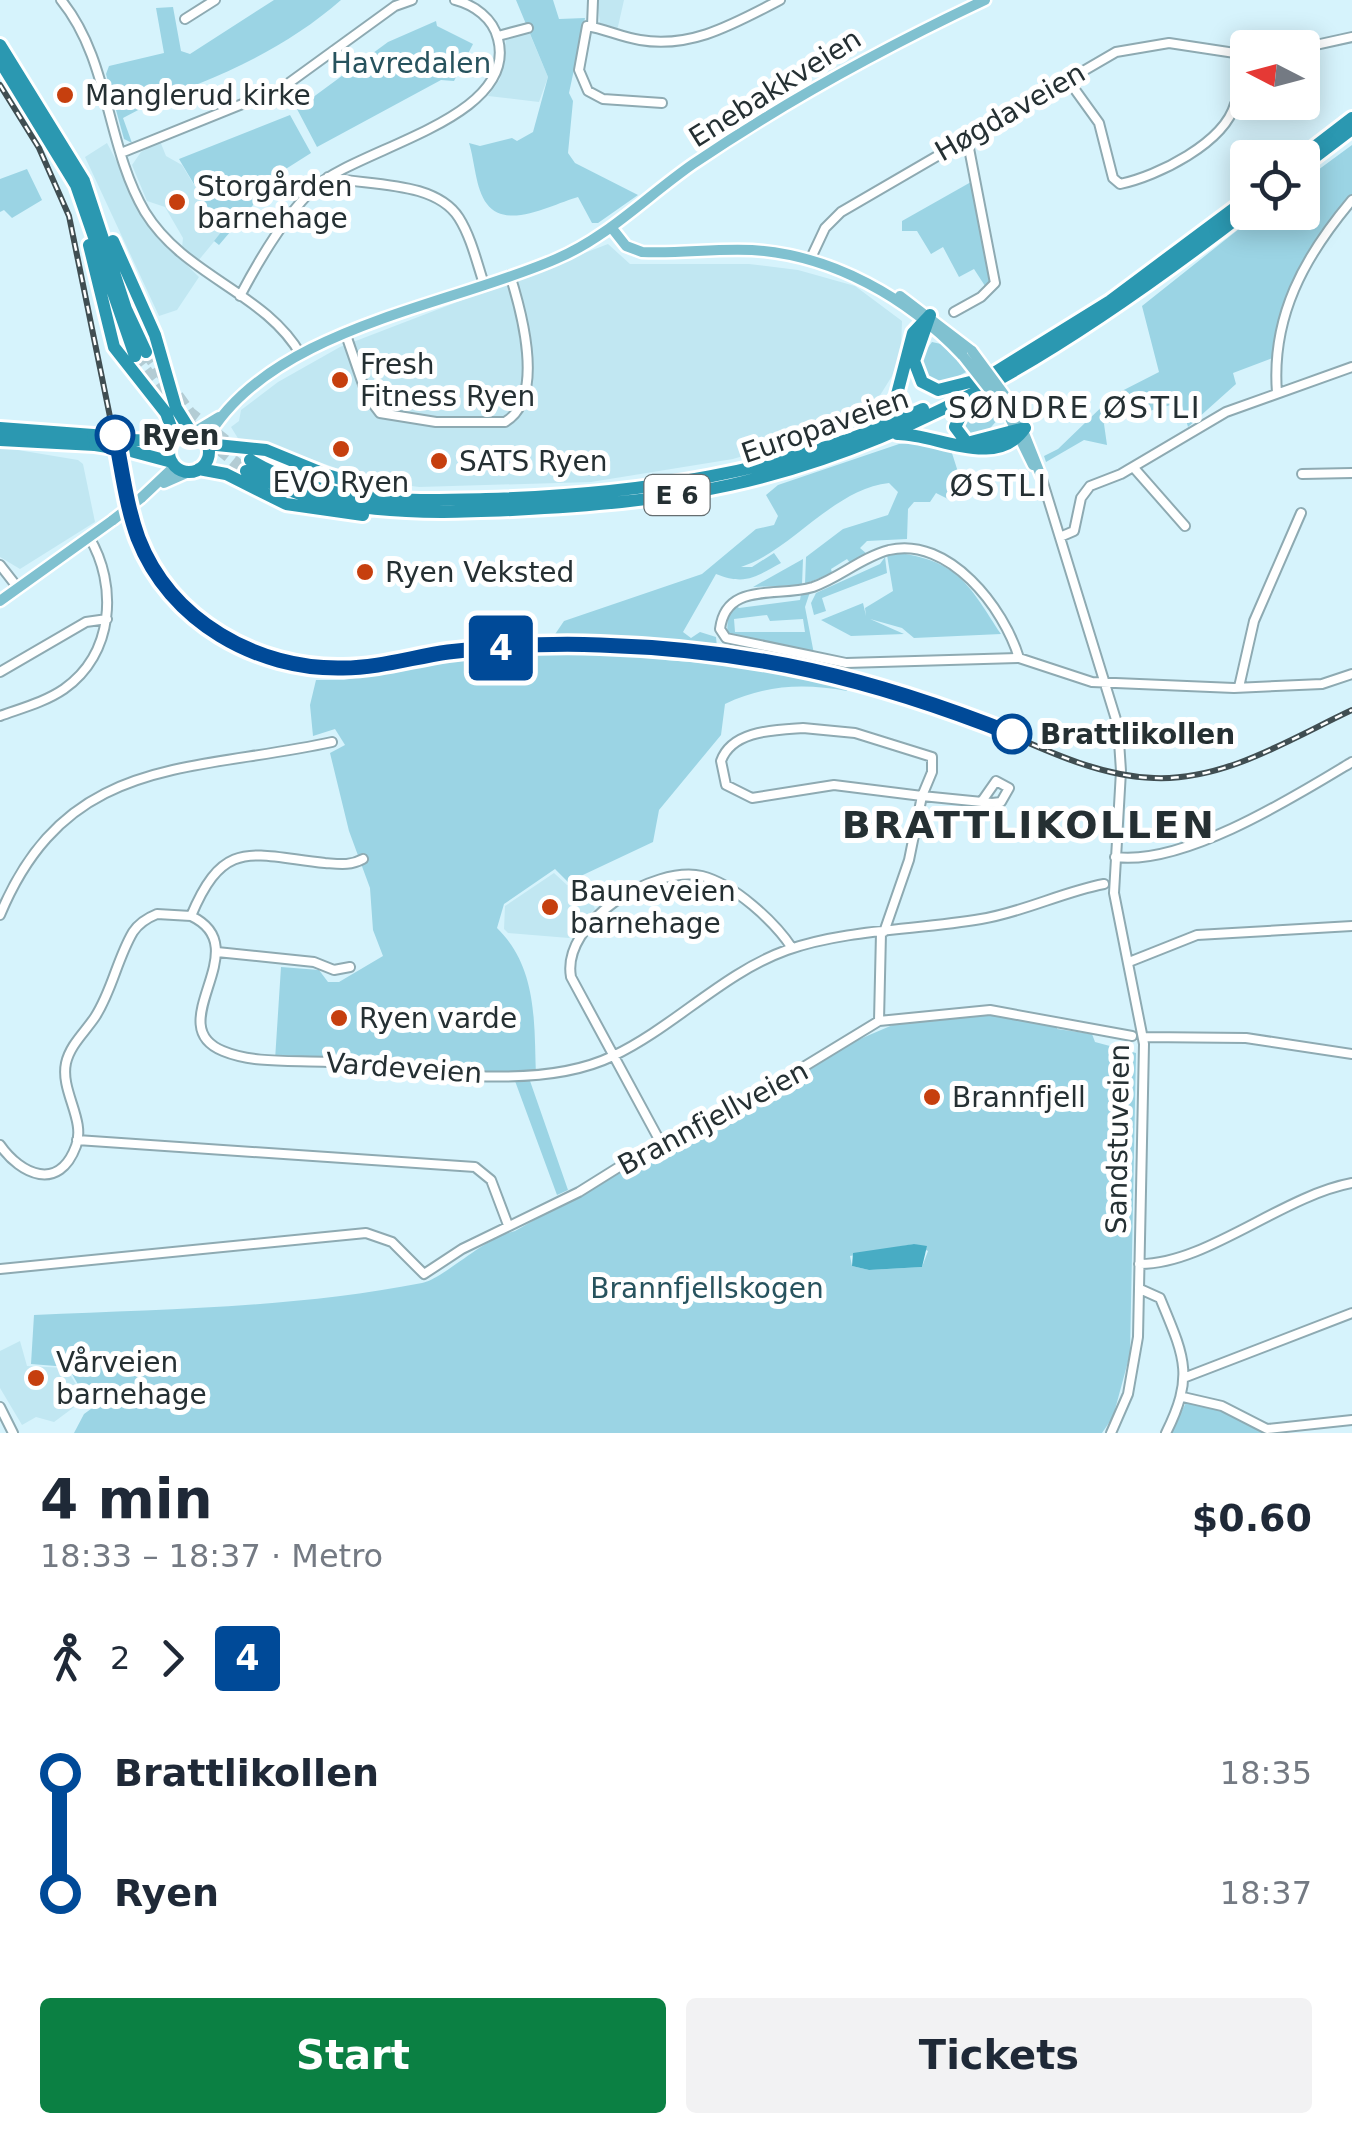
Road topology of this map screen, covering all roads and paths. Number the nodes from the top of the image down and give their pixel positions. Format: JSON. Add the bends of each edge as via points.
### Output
{"nodes":[{"id":1,"x":61,"y":0,"type":"edge"},
{"id":2,"x":214,"y":0,"type":"edge"},
{"id":3,"x":412,"y":0,"type":"edge"},
{"id":4,"x":454,"y":0,"type":"edge"},
{"id":5,"x":593,"y":0,"type":"edge"},
{"id":6,"x":780,"y":0,"type":"edge"},
{"id":7,"x":984,"y":0,"type":"edge"},
{"id":8,"x":185,"y":19,"type":"dead end"},
{"id":9,"x":589,"y":26,"type":"junction"},
{"id":10,"x":528,"y":28,"type":"dead end"},
{"id":11,"x":498,"y":36,"type":"junction"},
{"id":12,"x":1352,"y":37,"type":"edge"},
{"id":13,"x":1320,"y":44,"type":"edge"},
{"id":14,"x":0,"y":45,"type":"edge"},
{"id":15,"x":1230,"y":52,"type":"edge"},
{"id":16,"x":0,"y":60,"type":"edge"},
{"id":17,"x":1068,"y":80,"type":"junction"},
{"id":18,"x":662,"y":103,"type":"dead end"},
{"id":19,"x":1230,"y":118,"type":"edge"},
{"id":20,"x":1352,"y":118,"type":"edge"},
{"id":21,"x":1352,"y":129,"type":"edge"},
{"id":22,"x":967,"y":138,"type":"junction"},
{"id":23,"x":1320,"y":143,"type":"edge"},
{"id":24,"x":121,"y":153,"type":"junction"},
{"id":25,"x":1320,"y":153,"type":"edge"},
{"id":26,"x":328,"y":178,"type":"junction"},
{"id":27,"x":82,"y":198,"type":"junction"},
{"id":28,"x":1352,"y":200,"type":"edge"},
{"id":29,"x":96,"y":210,"type":"junction"},
{"id":30,"x":1230,"y":212,"type":"edge"},
{"id":31,"x":1230,"y":224,"type":"edge"},
{"id":32,"x":606,"y":230,"type":"junction"},
{"id":33,"x":810,"y":260,"type":"junction"},
{"id":34,"x":510,"y":274,"type":"junction"},
{"id":35,"x":484,"y":284,"type":"junction"},
{"id":36,"x":240,"y":296,"type":"junction"},
{"id":37,"x":954,"y":312,"type":"dead end"},
{"id":38,"x":927,"y":320,"type":"junction"},
{"id":39,"x":346,"y":335,"type":"junction"},
{"id":40,"x":301,"y":355,"type":"junction"},
{"id":41,"x":1352,"y":366,"type":"edge"},
{"id":42,"x":986,"y":378,"type":"junction"},
{"id":43,"x":1002,"y":379,"type":"junction"},
{"id":44,"x":1277,"y":393,"type":"junction"},
{"id":45,"x":964,"y":408,"type":"junction"},
{"id":46,"x":0,"y":428,"type":"edge"},
{"id":47,"x":868,"y":430,"type":"junction"},
{"id":48,"x":1020,"y":431,"type":"junction"},
{"id":49,"x":888,"y":434,"type":"junction"},
{"id":50,"x":909,"y":434,"type":"junction"},
{"id":51,"x":199,"y":437,"type":"junction"},
{"id":52,"x":0,"y":440,"type":"edge"},
{"id":53,"x":94,"y":440,"type":"junction"},
{"id":54,"x":174,"y":440,"type":"junction"},
{"id":55,"x":126,"y":445,"type":"junction"},
{"id":56,"x":174,"y":464,"type":"junction"},
{"id":57,"x":248,"y":466,"type":"tunnel mouth"},
{"id":58,"x":1134,"y":468,"type":"junction"},
{"id":59,"x":194,"y":470,"type":"junction"},
{"id":60,"x":1352,"y":473,"type":"edge"},
{"id":61,"x":1302,"y":474,"type":"dead end"},
{"id":62,"x":1041,"y":476,"type":"joint"},
{"id":63,"x":158,"y":485,"type":"junction"},
{"id":64,"x":410,"y":506,"type":"junction"},
{"id":65,"x":1301,"y":513,"type":"dead end"},
{"id":66,"x":1186,"y":526,"type":"dead end"},
{"id":67,"x":89,"y":537,"type":"junction"},
{"id":68,"x":1060,"y":537,"type":"junction"},
{"id":69,"x":0,"y":565,"type":"edge"},
{"id":70,"x":18,"y":588,"type":"junction"},
{"id":71,"x":0,"y":602,"type":"edge"},
{"id":72,"x":107,"y":619,"type":"junction"},
{"id":73,"x":1019,"y":658,"type":"junction"},
{"id":74,"x":0,"y":672,"type":"edge"},
{"id":75,"x":1352,"y":674,"type":"edge"},
{"id":76,"x":1106,"y":682,"type":"junction"},
{"id":77,"x":1238,"y":687,"type":"junction"},
{"id":78,"x":0,"y":716,"type":"edge"},
{"id":79,"x":332,"y":742,"type":"dead end"},
{"id":80,"x":1352,"y":762,"type":"edge"},
{"id":81,"x":922,"y":796,"type":"junction"},
{"id":82,"x":982,"y":801,"type":"dead end"},
{"id":83,"x":1116,"y":856,"type":"junction"},
{"id":84,"x":364,"y":860,"type":"dead end"},
{"id":85,"x":1104,"y":884,"type":"dead end"},
{"id":86,"x":0,"y":916,"type":"edge"},
{"id":87,"x":191,"y":916,"type":"junction"},
{"id":88,"x":1352,"y":926,"type":"edge"},
{"id":89,"x":883,"y":932,"type":"junction"},
{"id":90,"x":792,"y":948,"type":"junction"},
{"id":91,"x":217,"y":952,"type":"junction"},
{"id":92,"x":1129,"y":962,"type":"junction"},
{"id":93,"x":350,"y":967,"type":"dead end"},
{"id":94,"x":879,"y":1020,"type":"junction"},
{"id":95,"x":1132,"y":1036,"type":"dead end"},
{"id":96,"x":1143,"y":1036,"type":"junction"},
{"id":97,"x":1352,"y":1054,"type":"edge"},
{"id":98,"x":612,"y":1056,"type":"junction"},
{"id":99,"x":78,"y":1140,"type":"junction"},
{"id":100,"x":662,"y":1145,"type":"junction"},
{"id":101,"x":0,"y":1146,"type":"edge"},
{"id":102,"x":1352,"y":1183,"type":"edge"},
{"id":103,"x":508,"y":1225,"type":"junction"},
{"id":104,"x":1139,"y":1264,"type":"junction"},
{"id":105,"x":0,"y":1269,"type":"edge"},
{"id":106,"x":1140,"y":1290,"type":"junction"},
{"id":107,"x":1352,"y":1313,"type":"edge"},
{"id":108,"x":1186,"y":1377,"type":"junction"},
{"id":109,"x":1183,"y":1398,"type":"junction"},
{"id":110,"x":0,"y":1407,"type":"edge"},
{"id":111,"x":1352,"y":1420,"type":"edge"},
{"id":112,"x":12,"y":1433,"type":"edge"},
{"id":113,"x":1111,"y":1433,"type":"edge"},
{"id":114,"x":1166,"y":1433,"type":"edge"}],
"edges":[{"from":1,"to":24,"type":"street","via":[[83,33]]},
{"from":2,"to":8,"type":"street"},
{"from":3,"to":24,"type":"street","via":[[282,88]]},
{"from":4,"to":11,"type":"street","via":[[476,9]]},
{"from":5,"to":9,"type":"street"},
{"from":6,"to":9,"type":"street","via":[[682,41],[644,41]]},
{"from":7,"to":32,"type":"main road","name":"Enebakkveien","via":[[847,68],[694,164]]},
{"from":9,"to":18,"type":"street","via":[[579,70],[588,92]]},
{"from":10,"to":11,"type":"street"},
{"from":11,"to":26,"type":"street","via":[[497,74],[476,99]]},
{"from":12,"to":13,"type":"street"},
{"from":14,"to":29,"type":"highway"},
{"from":15,"to":17,"type":"street","name":"Høgdaveien","via":[[1151,45],[1116,52]]},
{"from":16,"to":27,"type":"highway"},
{"from":17,"to":19,"type":"street","via":[[1099,123],[1120,184],[1197,147]]},
{"from":17,"to":22,"type":"street","name":"Høgdaveien"},
{"from":20,"to":23,"type":"highway"},
{"from":21,"to":25,"type":"highway"},
{"from":22,"to":33,"type":"street","name":"Høgdaveien","via":[[832,219]]},
{"from":22,"to":37,"type":"street","via":[[995,283]]},
{"from":24,"to":36,"type":"street","via":[[163,236],[188,263]]},
{"from":26,"to":35,"type":"street","via":[[374,183],[446,204],[462,223]]},
{"from":26,"to":36,"type":"street","via":[[294,211]]},
{"from":27,"to":29,"type":"highway","via":[[140,354]]},
{"from":27,"to":54,"type":"highway","via":[[114,347],[166,413]]},
{"from":28,"to":44,"type":"street","via":[[1307,262],[1285,308]]},
{"from":29,"to":51,"type":"highway","via":[[152,327],[171,396]]},
{"from":30,"to":42,"type":"highway","name":"Europaveien","number":"E 6","via":[[1110,302]]},
{"from":31,"to":43,"type":"highway","name":"Europaveien","number":"E 6","via":[[1143,290]]},
{"from":32,"to":33,"type":"main road","name":"Sandstuveien","via":[[642,252],[746,250]]},
{"from":32,"to":34,"type":"main road","name":"Enebakkveien"},
{"from":33,"to":38,"type":"main road","name":"Sandstuveien","via":[[885,292]]},
{"from":34,"to":35,"type":"main road","name":"Enebakkveien"},
{"from":34,"to":39,"type":"street","via":[[524,325],[526,373],[521,403],[505,422],[380,413],[367,396]]},
{"from":35,"to":39,"type":"main road","name":"Enebakkveien"},
{"from":36,"to":40,"type":"street"},
{"from":38,"to":42,"type":"highway","number":"E 6","via":[[914,361],[922,382],[938,390]]},
{"from":38,"to":47,"type":"highway","via":[[912,334],[896,398]]},
{"from":38,"to":48,"type":"main road","name":"Sandstuveien","bridge":true,"via":[[967,354]]},
{"from":39,"to":40,"type":"main road","name":"Enebakkveien"},
{"from":40,"to":51,"type":"main road","name":"Enebakkveien"},
{"from":41,"to":44,"type":"street"},
{"from":42,"to":47,"type":"highway","name":"Europaveien","number":"E 6"},
{"from":43,"to":45,"type":"highway","number":"E 6"},
{"from":43,"to":49,"type":"highway","name":"Europaveien","number":"E 6"},
{"from":44,"to":58,"type":"street","via":[[1206,421]]},
{"from":45,"to":48,"type":"highway","via":[[955,427],[967,443]]},
{"from":45,"to":50,"type":"highway","number":"E 6"},
{"from":46,"to":53,"type":"highway","number":"E 6"},
{"from":47,"to":64,"type":"highway","name":"Europaveien","number":"E 6","via":[[788,458],[672,484]]},
{"from":48,"to":50,"type":"highway","number":"E 6","via":[[970,450]]},
{"from":48,"to":62,"type":"main road","name":"Sandstuveien"},
{"from":49,"to":50,"type":"highway","number":"E 6"},
{"from":49,"to":64,"type":"highway","name":"Europaveien","number":"E 6","via":[[793,468],[672,496],[578,506]]},
{"from":51,"to":54,"type":"highway","number":"E 6"},
{"from":51,"to":59,"type":"highway","via":[[207,461]]},
{"from":51,"to":64,"type":"highway","number":"E 6","via":[[266,450]]},
{"from":52,"to":53,"type":"highway","number":"E 6"},
{"from":53,"to":55,"type":"highway","number":"E 6","bridge":true},
{"from":54,"to":55,"type":"highway","number":"E 6"},
{"from":54,"to":56,"type":"highway"},
{"from":55,"to":56,"type":"highway","number":"E 6"},
{"from":56,"to":59,"type":"highway","number":"E 6"},
{"from":56,"to":63,"type":"main road"},
{"from":57,"to":64,"type":"highway","name":"Europaveien","number":"E 6","via":[[323,502]]},
{"from":58,"to":66,"type":"street"},
{"from":58,"to":68,"type":"street","via":[[1088,487],[1074,532]]},
{"from":59,"to":63,"type":"main road"},
{"from":59,"to":64,"type":"highway","number":"E 6","via":[[216,470],[277,502],[309,510],[356,515]]},
{"from":60,"to":61,"type":"street"},
{"from":62,"to":68,"type":"street","name":"Sandstuveien"},
{"from":63,"to":67,"type":"main road","bridge":true},
{"from":65,"to":77,"type":"street","via":[[1258,610]]},
{"from":67,"to":70,"type":"main road"},
{"from":67,"to":72,"type":"street","via":[[104,563]]},
{"from":68,"to":76,"type":"street","name":"Sandstuveien"},
{"from":69,"to":70,"type":"street"},
{"from":70,"to":71,"type":"main road"},
{"from":72,"to":74,"type":"street","via":[[86,622]]},
{"from":72,"to":78,"type":"street","via":[[96,654],[74,681],[42,702]]},
{"from":73,"to":73,"type":"street","via":[[831,660],[726,638],[720,629],[725,608],[743,596],[825,582],[880,553],[920,551],[954,564],[977,586]]},
{"from":73,"to":76,"type":"street"},
{"from":75,"to":77,"type":"street","via":[[1312,685]]},
{"from":76,"to":77,"type":"street"},
{"from":76,"to":83,"type":"street","name":"Sandstuveien","via":[[1121,745]]},
{"from":79,"to":86,"type":"street","via":[[185,764],[109,791],[43,844]]},
{"from":80,"to":83,"type":"street","via":[[1221,833],[1140,856]]},
{"from":81,"to":81,"type":"street","via":[[834,785],[746,797],[726,785],[721,761],[731,744],[754,734],[803,728],[855,733],[932,757]]},
{"from":81,"to":82,"type":"street"},
{"from":81,"to":89,"type":"street","via":[[909,860]]},
{"from":83,"to":92,"type":"street","name":"Sandstuveien","via":[[1115,907]]},
{"from":84,"to":87,"type":"street","via":[[229,859],[209,878]]},
{"from":85,"to":89,"type":"street","name":"Vardeveien","via":[[1028,910]]},
{"from":87,"to":91,"type":"street","via":[[207,928]]},
{"from":87,"to":99,"type":"street","via":[[157,914],[136,929],[101,1006],[68,1055],[66,1088]]},
{"from":88,"to":92,"type":"street","via":[[1198,935]]},
{"from":89,"to":90,"type":"street","name":"Vardeveien"},
{"from":89,"to":94,"type":"street"},
{"from":90,"to":98,"type":"street","name":"Vardeveien"},
{"from":90,"to":98,"type":"street","via":[[742,900],[699,876],[660,879],[605,910],[580,933],[569,969]]},
{"from":91,"to":93,"type":"street"},
{"from":91,"to":98,"type":"street","name":"Vardeveien","via":[[201,1023],[207,1040],[228,1053],[503,1075]]},
{"from":92,"to":96,"type":"street","name":"Sandstuveien"},
{"from":94,"to":95,"type":"street","name":"Brannfjellveien","via":[[990,1010]]},
{"from":94,"to":100,"type":"street","name":"Brannfjellveien","via":[[729,1114]]},
{"from":96,"to":97,"type":"street","via":[[1237,1037]]},
{"from":96,"to":104,"type":"street","name":"Sandstuveien"},
{"from":98,"to":100,"type":"street"},
{"from":99,"to":101,"type":"street","via":[[64,1164],[42,1174],[17,1168]]},
{"from":99,"to":103,"type":"street","via":[[475,1167],[491,1180]]},
{"from":100,"to":103,"type":"street","name":"Brannfjellveien"},
{"from":102,"to":104,"type":"street","via":[[1285,1204],[1191,1251]]},
{"from":103,"to":105,"type":"street","name":"Brannfjellveien","via":[[424,1274],[388,1239],[366,1233]]},
{"from":104,"to":106,"type":"street","name":"Sandstuveien"},
{"from":106,"to":108,"type":"street","via":[[1160,1298]]},
{"from":106,"to":113,"type":"street","name":"Sandstuveien","via":[[1134,1369]]},
{"from":107,"to":108,"type":"street"},
{"from":108,"to":109,"type":"street"},
{"from":109,"to":111,"type":"street","via":[[1222,1406],[1268,1429]]},
{"from":109,"to":114,"type":"street"},
{"from":110,"to":112,"type":"street"}]}
